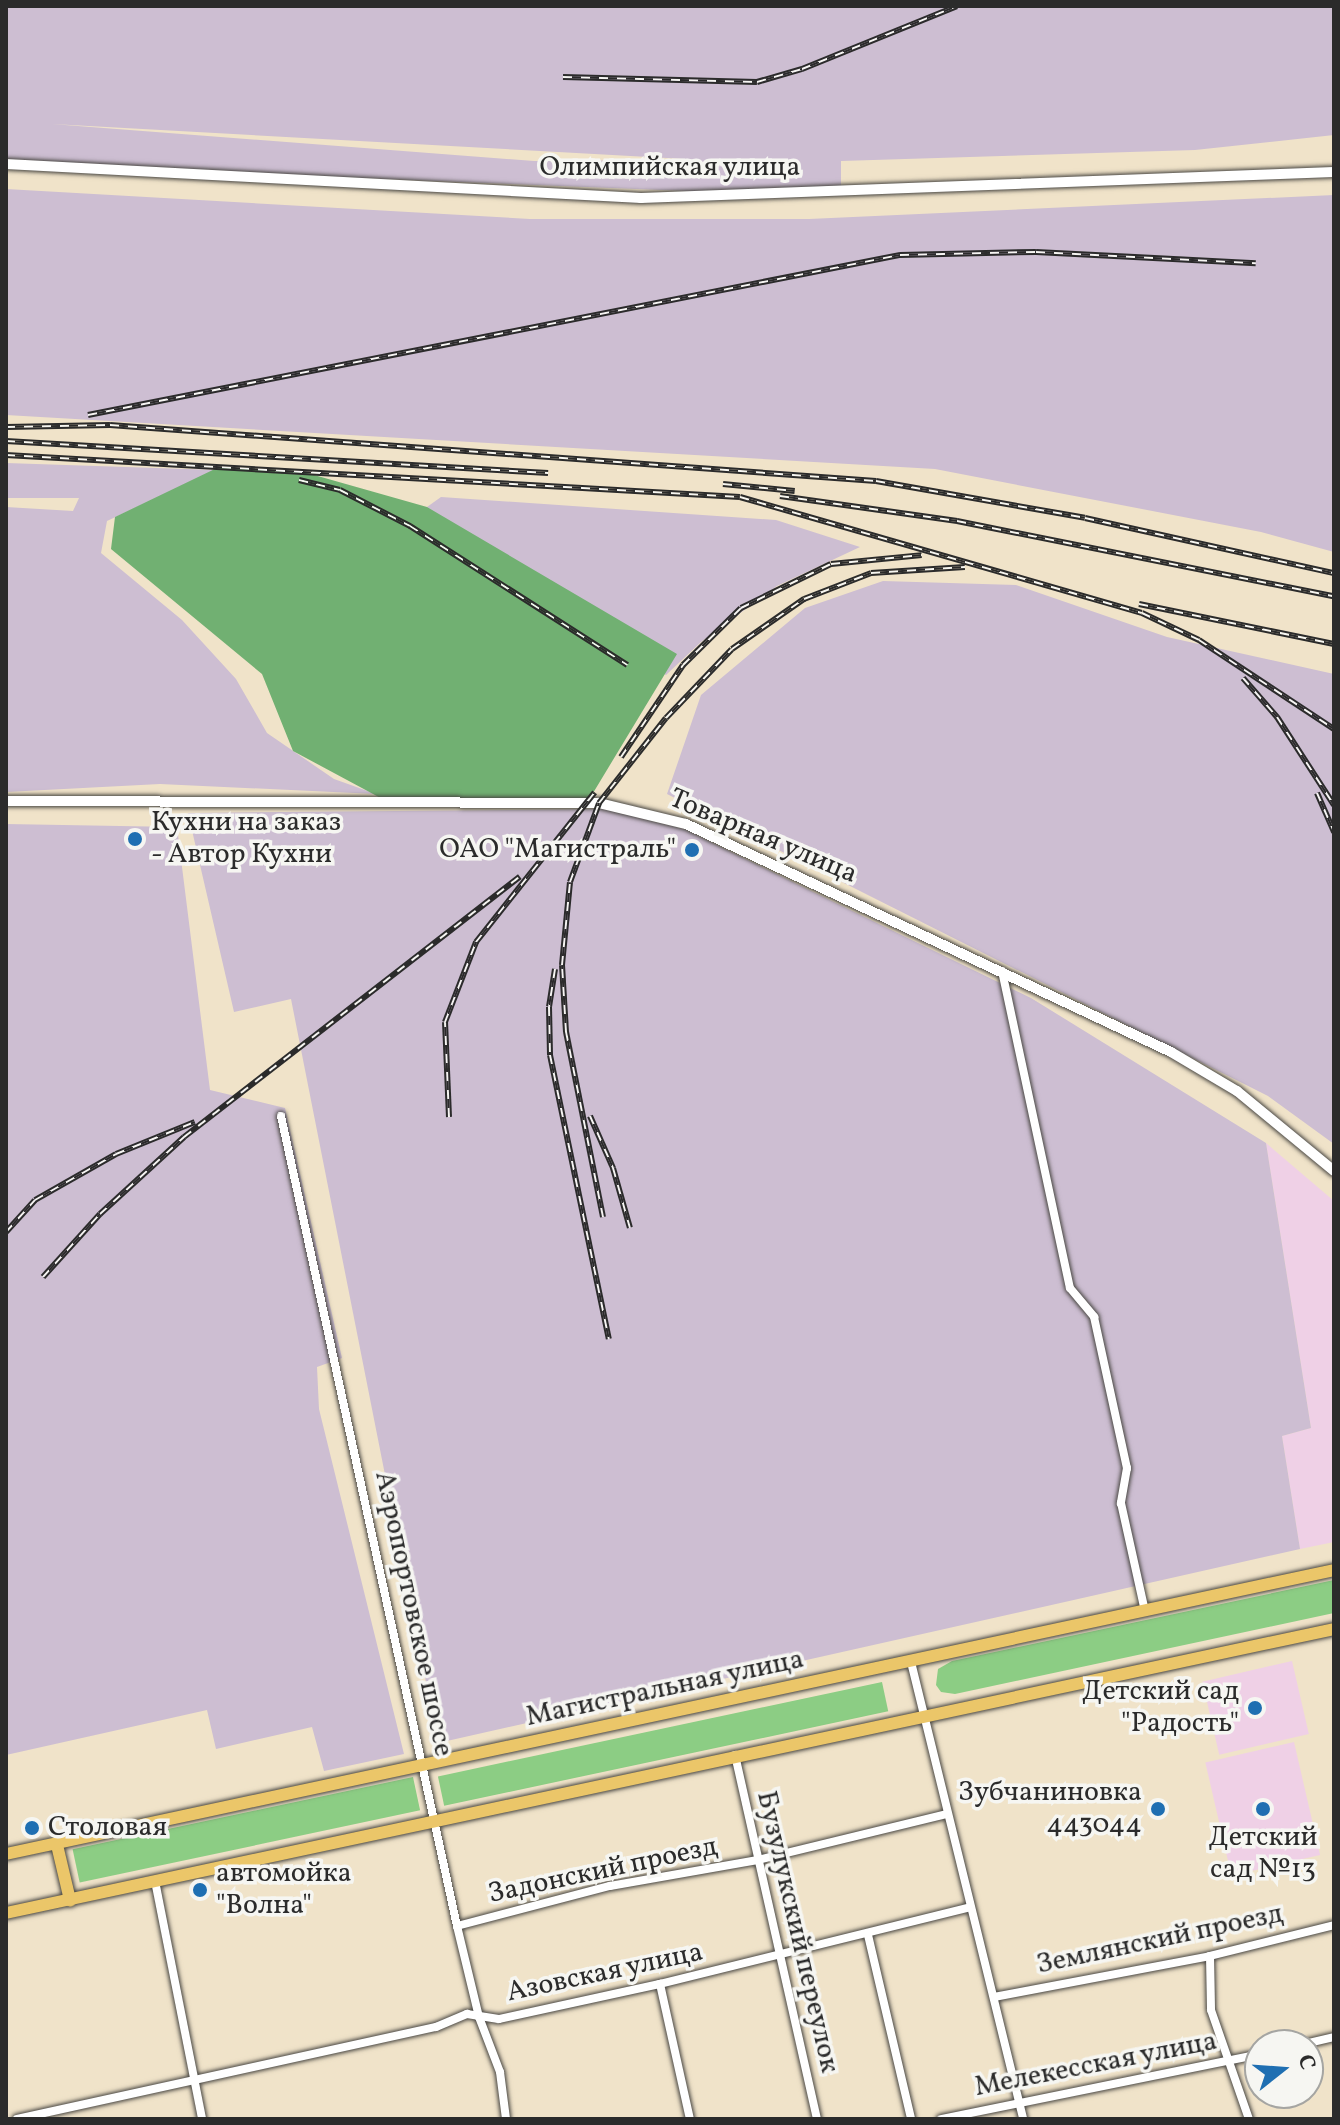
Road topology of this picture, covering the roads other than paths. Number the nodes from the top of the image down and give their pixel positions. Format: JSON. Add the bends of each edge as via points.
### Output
{"nodes":[{"id":1,"x":6,"y":164,"type":"edge"},
{"id":2,"x":1334,"y":172,"type":"edge"},
{"id":3,"x":6,"y":801,"type":"edge"},
{"id":4,"x":1002,"y":971,"type":"junction"},
{"id":5,"x":281,"y":1116,"type":"dead end"},
{"id":6,"x":1334,"y":1171,"type":"edge"},
{"id":7,"x":1334,"y":1570,"type":"edge"},
{"id":8,"x":1145,"y":1611,"type":"junction"},
{"id":9,"x":1334,"y":1629,"type":"edge"},
{"id":10,"x":911,"y":1662,"type":"junction"},
{"id":11,"x":923,"y":1715,"type":"junction"},
{"id":12,"x":735,"y":1755,"type":"junction"},
{"id":13,"x":423,"y":1766,"type":"junction"},
{"id":14,"x":946,"y":1814,"type":"junction"},
{"id":15,"x":436,"y":1821,"type":"junction"},
{"id":16,"x":57,"y":1845,"type":"junction"},
{"id":17,"x":6,"y":1854,"type":"edge"},
{"id":18,"x":758,"y":1860,"type":"junction"},
{"id":19,"x":155,"y":1881,"type":"junction"},
{"id":20,"x":70,"y":1900,"type":"junction"},
{"id":21,"x":968,"y":1908,"type":"junction"},
{"id":22,"x":6,"y":1913,"type":"edge"},
{"id":23,"x":1334,"y":1925,"type":"edge"},
{"id":24,"x":457,"y":1926,"type":"junction"},
{"id":25,"x":868,"y":1935,"type":"junction"},
{"id":26,"x":780,"y":1956,"type":"junction"},
{"id":27,"x":1210,"y":1956,"type":"junction"},
{"id":28,"x":660,"y":1984,"type":"junction"},
{"id":29,"x":994,"y":1997,"type":"junction"},
{"id":30,"x":479,"y":2017,"type":"junction"},
{"id":31,"x":1244,"y":2058,"type":"edge"},
{"id":32,"x":1226,"y":2062,"type":"junction"},
{"id":33,"x":194,"y":2080,"type":"junction"},
{"id":34,"x":1019,"y":2103,"type":"junction"},
{"id":35,"x":17,"y":2119,"type":"edge"},
{"id":36,"x":202,"y":2119,"type":"edge"},
{"id":37,"x":506,"y":2119,"type":"edge"},
{"id":38,"x":690,"y":2119,"type":"edge"},
{"id":39,"x":817,"y":2119,"type":"edge"},
{"id":40,"x":911,"y":2119,"type":"edge"},
{"id":41,"x":941,"y":2119,"type":"edge"},
{"id":42,"x":1023,"y":2119,"type":"edge"},
{"id":43,"x":1249,"y":2119,"type":"edge"}],
"edges":[{"from":1,"to":2,"type":"street","name":"Олимпийская улица","via":[[641,198]]},
{"from":3,"to":4,"type":"street","name":"Товарная улица","via":[[599,803],[686,824]]},
{"from":4,"to":6,"type":"street","name":"Товарная улица","via":[[1213,1077]]},
{"from":4,"to":8,"type":"street","via":[[1070,1288],[1094,1317],[1098,1332],[1127,1468],[1121,1503]]},
{"from":5,"to":13,"type":"street","name":"Аэропортовское шоссе"},
{"from":7,"to":8,"type":"main road","name":"Магистральная улица"},
{"from":8,"to":10,"type":"main road","name":"Магистральная улица"},
{"from":9,"to":11,"type":"main road"},
{"from":10,"to":11,"type":"street"},
{"from":10,"to":13,"type":"main road","name":"Магистральная улица"},
{"from":11,"to":12,"type":"main road"},
{"from":11,"to":14,"type":"street"},
{"from":12,"to":15,"type":"main road"},
{"from":12,"to":18,"type":"street","name":"Бузулукский переулок"},
{"from":13,"to":15,"type":"street","name":"Аэропортовское шоссе"},
{"from":13,"to":16,"type":"main road","name":"Магистральная улица"},
{"from":14,"to":18,"type":"street","name":"Задонский проезд"},
{"from":14,"to":21,"type":"street"},
{"from":15,"to":19,"type":"main road"},
{"from":15,"to":24,"type":"street","name":"Аэропортовское шоссе"},
{"from":16,"to":17,"type":"main road","name":"Магистральная улица"},
{"from":16,"to":20,"type":"main road"},
{"from":18,"to":24,"type":"street","name":"Задонский проезд","via":[[610,1886]]},
{"from":18,"to":26,"type":"street","name":"Бузулукский переулок"},
{"from":19,"to":20,"type":"main road"},
{"from":19,"to":33,"type":"street"},
{"from":20,"to":22,"type":"main road"},
{"from":21,"to":25,"type":"street","name":"Азовская улица"},
{"from":21,"to":29,"type":"street"},
{"from":23,"to":27,"type":"street","name":"Землянский проезд"},
{"from":24,"to":30,"type":"street","name":"Аэропортовское шоссе"},
{"from":25,"to":26,"type":"street","name":"Азовская улица"},
{"from":25,"to":40,"type":"street"},
{"from":26,"to":28,"type":"street","name":"Азовская улица"},
{"from":26,"to":39,"type":"street","name":"Бузулукский переулок"},
{"from":27,"to":29,"type":"street","name":"Землянский проезд"},
{"from":27,"to":32,"type":"street","via":[[1211,2010]]},
{"from":28,"to":30,"type":"street","name":"Азовская улица","via":[[499,2019]]},
{"from":28,"to":38,"type":"street"},
{"from":29,"to":34,"type":"street"},
{"from":30,"to":33,"type":"street","name":"Азовская улица","via":[[467,2014],[436,2027]]},
{"from":30,"to":37,"type":"street","name":"Аэропортовское шоссе","via":[[500,2072]]},
{"from":31,"to":32,"type":"street","name":"Мелекесская улица"},
{"from":32,"to":34,"type":"street","name":"Мелекесская улица"},
{"from":32,"to":43,"type":"street"},
{"from":33,"to":35,"type":"street","name":"Азовская улица"},
{"from":33,"to":36,"type":"street"},
{"from":34,"to":41,"type":"street","name":"Мелекесская улица"},
{"from":34,"to":42,"type":"street"}]}
